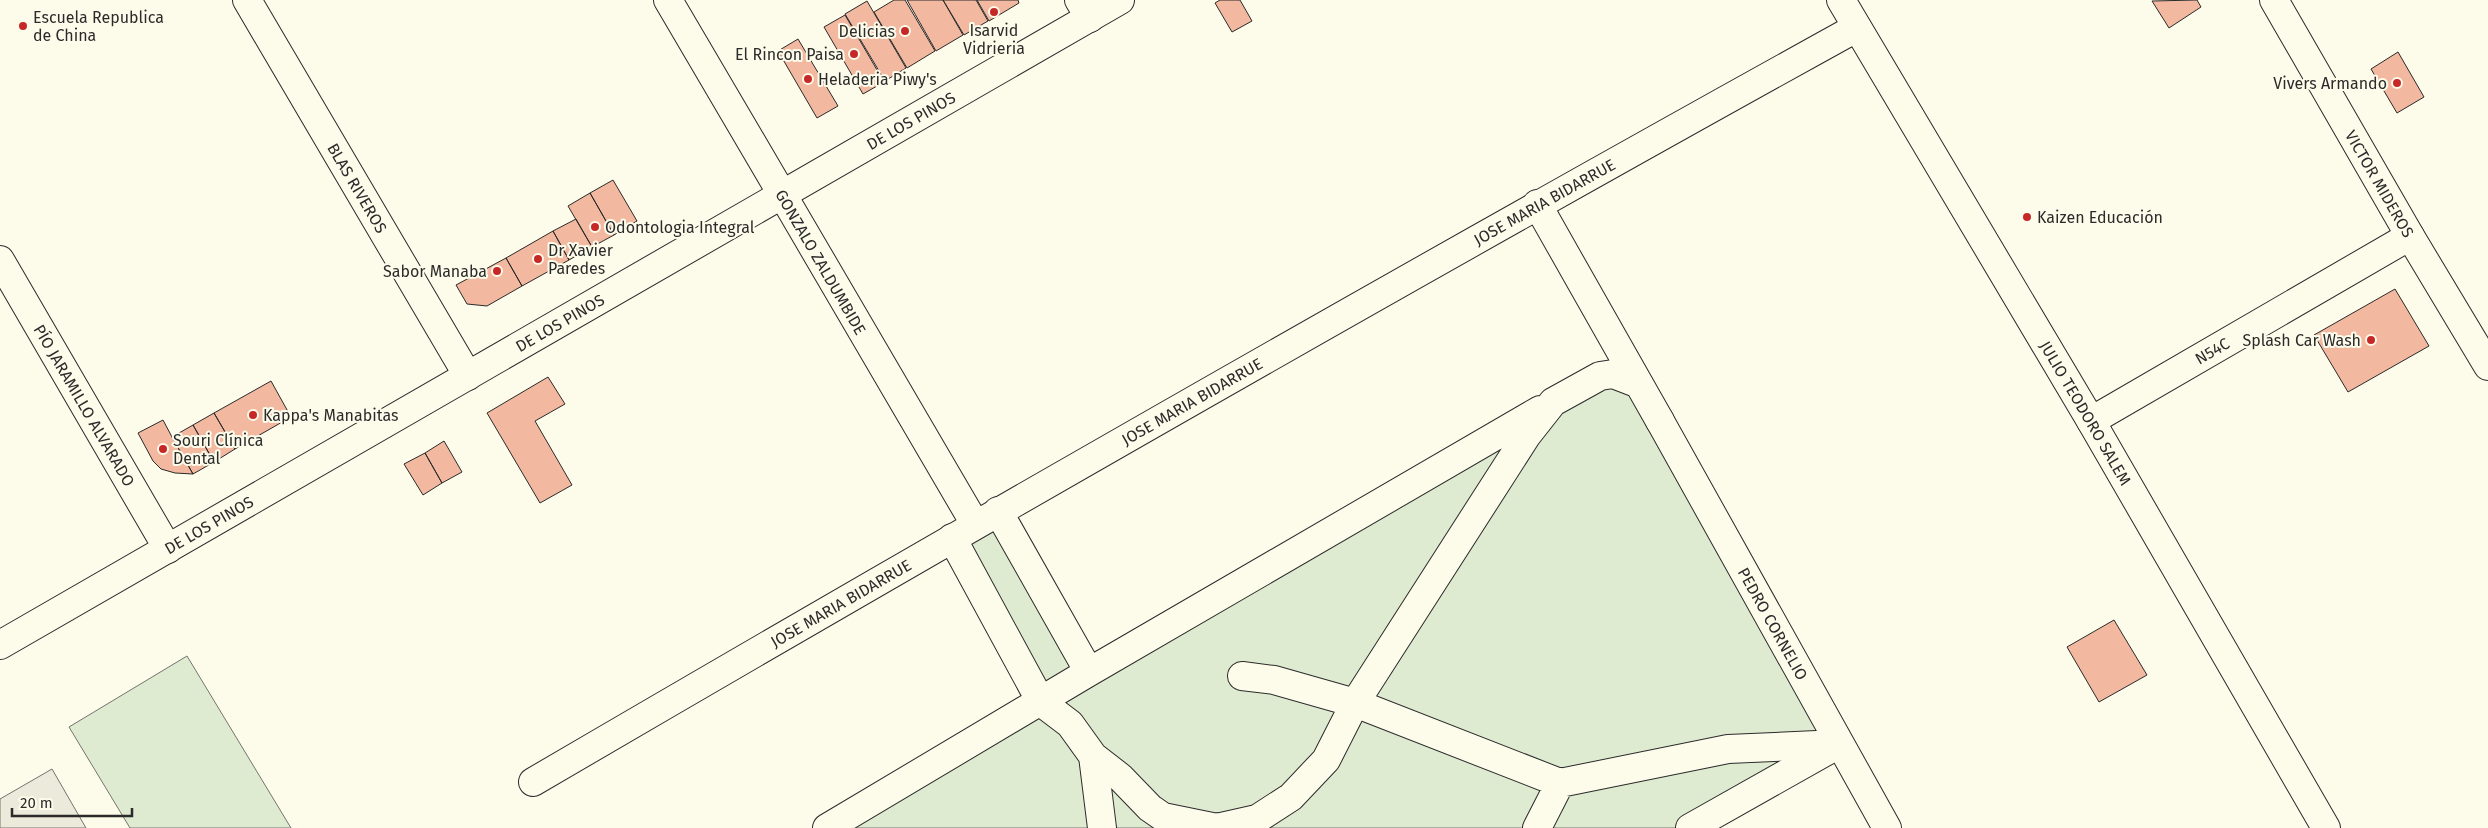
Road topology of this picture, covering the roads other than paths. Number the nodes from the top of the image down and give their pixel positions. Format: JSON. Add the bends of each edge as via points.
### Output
{"nodes":[{"id":1,"x":248,"y":0,"type":"edge"},
{"id":2,"x":668,"y":0,"type":"edge"},
{"id":3,"x":1120,"y":0,"type":"edge"},
{"id":4,"x":1840,"y":0,"type":"edge"},
{"id":5,"x":2274,"y":0,"type":"edge"},
{"id":6,"x":1084,"y":9,"type":"edge"},
{"id":7,"x":1856,"y":28,"type":"junction"},
{"id":8,"x":782,"y":194,"type":"junction"},
{"id":9,"x":1537,"y":204,"type":"junction"},
{"id":10,"x":2410,"y":236,"type":"junction"},
{"id":11,"x":0,"y":260,"type":"edge"},
{"id":12,"x":2488,"y":366,"type":"edge"},
{"id":13,"x":468,"y":376,"type":"junction"},
{"id":14,"x":1639,"y":384,"type":"junction"},
{"id":15,"x":1553,"y":402,"type":"junction"},
{"id":16,"x":2091,"y":421,"type":"junction"},
{"id":17,"x":998,"y":511,"type":"junction"},
{"id":18,"x":974,"y":524,"type":"junction"},
{"id":19,"x":952,"y":538,"type":"junction"},
{"id":20,"x":168,"y":549,"type":"junction"},
{"id":21,"x":0,"y":645,"type":"edge"},
{"id":22,"x":1089,"y":672,"type":"junction"},
{"id":23,"x":1242,"y":676,"type":"dead end"},
{"id":24,"x":1041,"y":702,"type":"junction"},
{"id":25,"x":1355,"y":703,"type":"junction"},
{"id":26,"x":1840,"y":744,"type":"junction"},
{"id":27,"x":1093,"y":756,"type":"junction"},
{"id":28,"x":533,"y":782,"type":"dead end"},
{"id":29,"x":1560,"y":783,"type":"junction"},
{"id":30,"x":1191,"y":826,"type":"edge"},
{"id":31,"x":827,"y":828,"type":"edge"},
{"id":32,"x":1102,"y":828,"type":"edge"},
{"id":33,"x":1537,"y":828,"type":"edge"},
{"id":34,"x":1690,"y":828,"type":"edge"},
{"id":35,"x":1887,"y":828,"type":"edge"},
{"id":36,"x":2326,"y":828,"type":"edge"}],
"edges":[{"from":1,"to":13,"type":"street","name":"BLAS RIVEROS"},
{"from":2,"to":8,"type":"street","name":"GONZALO ZALDUMBIDE"},
{"from":3,"to":6,"type":"street","name":"DE LOS PINOS"},
{"from":4,"to":7,"type":"street","name":"JULIO TEODORO SALEM"},
{"from":5,"to":10,"type":"street","name":"VICTOR MIDEROS"},
{"from":6,"to":8,"type":"street","name":"DE LOS PINOS"},
{"from":7,"to":9,"type":"street","name":"JOSE MARIA BIDARRUE"},
{"from":7,"to":16,"type":"street","name":"JULIO TEODORO SALEM"},
{"from":8,"to":13,"type":"street","name":"DE LOS PINOS"},
{"from":8,"to":18,"type":"street","name":"GONZALO ZALDUMBIDE"},
{"from":9,"to":14,"type":"street","name":"PEDRO CORNELIO"},
{"from":9,"to":17,"type":"street","name":"JOSE MARIA BIDARRUE"},
{"from":10,"to":12,"type":"street","name":"VICTOR MIDEROS"},
{"from":10,"to":16,"type":"street","name":"N54C"},
{"from":11,"to":20,"type":"street","name":"PÍO JARAMILLO ALVARADO"},
{"from":13,"to":20,"type":"street","name":"DE LOS PINOS"},
{"from":14,"to":15,"type":"street","via":[[1614,374],[1600,376]]},
{"from":14,"to":26,"type":"street","name":"PEDRO CORNELIO"},
{"from":15,"to":22,"type":"street"},
{"from":15,"to":25,"type":"street","via":[[1526,435]]},
{"from":16,"to":36,"type":"street","name":"JULIO TEODORO SALEM"},
{"from":17,"to":18,"type":"street","name":"JOSE MARIA BIDARRUE"},
{"from":17,"to":22,"type":"street"},
{"from":18,"to":19,"type":"street","name":"JOSE MARIA BIDARRUE"},
{"from":19,"to":24,"type":"street"},
{"from":19,"to":28,"type":"street","name":"JOSE MARIA BIDARRUE"},
{"from":20,"to":21,"type":"street","name":"DE LOS PINOS"},
{"from":22,"to":24,"type":"street"},
{"from":23,"to":25,"type":"street","via":[[1274,680]]},
{"from":24,"to":27,"type":"street","via":[[1070,724]]},
{"from":24,"to":31,"type":"street"},
{"from":25,"to":29,"type":"street"},
{"from":25,"to":30,"type":"street","via":[[1326,760],[1291,796],[1257,819],[1218,828]]},
{"from":26,"to":29,"type":"street","via":[[1728,749]]},
{"from":26,"to":34,"type":"street"},
{"from":26,"to":35,"type":"street","name":"PEDRO CORNELIO"},
{"from":27,"to":30,"type":"street","via":[[1120,777],[1150,808],[1164,817]]},
{"from":27,"to":32,"type":"street"},
{"from":29,"to":33,"type":"street"}]}
